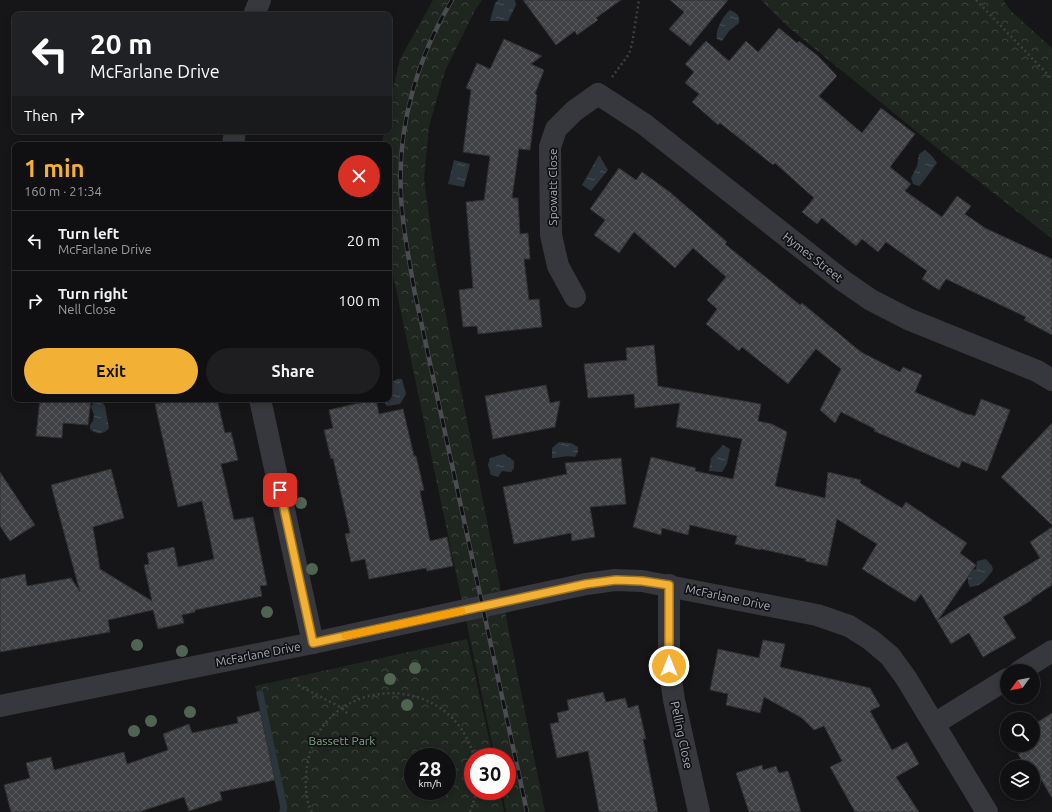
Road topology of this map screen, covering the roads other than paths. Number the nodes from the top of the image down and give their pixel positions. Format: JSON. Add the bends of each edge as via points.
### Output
{"nodes":[{"id":1,"x":260,"y":0,"type":"edge"},
{"id":2,"x":255,"y":12,"type":"edge"},
{"id":3,"x":598,"y":94,"type":"joint"},
{"id":4,"x":575,"y":297,"type":"dead end"},
{"id":5,"x":1052,"y":380,"type":"edge"},
{"id":6,"x":261,"y":402,"type":"edge"},
{"id":7,"x":669,"y":585,"type":"junction"},
{"id":8,"x":313,"y":643,"type":"junction"},
{"id":9,"x":1052,"y":651,"type":"edge"},
{"id":10,"x":1031,"y":664,"type":"edge"},
{"id":11,"x":1000,"y":683,"type":"edge"},
{"id":12,"x":0,"y":706,"type":"edge"},
{"id":13,"x":934,"y":724,"type":"junction"},
{"id":14,"x":699,"y":812,"type":"edge"},
{"id":15,"x":987,"y":812,"type":"edge"}],
"edges":[{"from":1,"to":2,"type":"street"},
{"from":3,"to":4,"type":"street","name":"Spowatt Close","via":[[574,110],[556,129],[550,147],[552,235],[558,266]]},
{"from":3,"to":5,"type":"street","name":"Hymes Street","via":[[644,124],[871,300],[908,319],[1037,371]]},
{"from":6,"to":8,"type":"street"},
{"from":7,"to":8,"type":"street","name":"McFarlane Drive","via":[[616,580],[586,584]]},
{"from":7,"to":13,"type":"street","name":"McFarlane Drive","via":[[817,615],[848,626],[872,640],[890,656]]},
{"from":7,"to":14,"type":"street","name":"Pelling Close","via":[[669,666]]},
{"from":8,"to":12,"type":"street","name":"McFarlane Drive"},
{"from":9,"to":10,"type":"street"},
{"from":11,"to":13,"type":"street"},
{"from":13,"to":15,"type":"street","name":"McFarlane Drive"}]}
